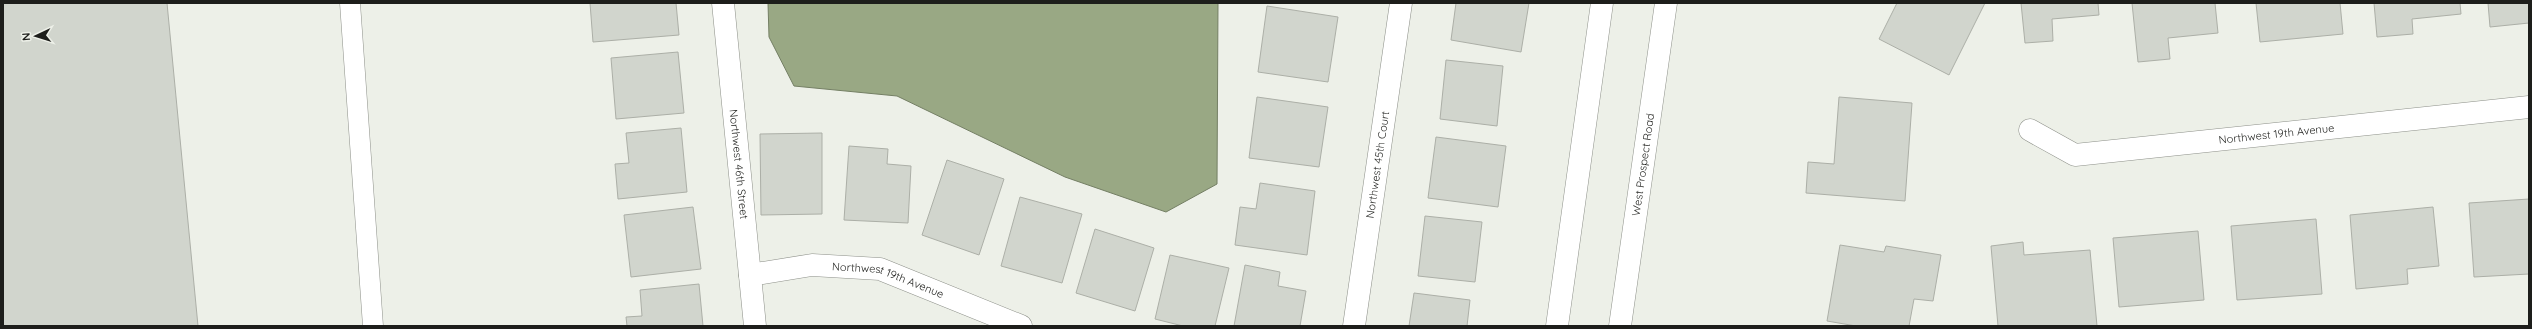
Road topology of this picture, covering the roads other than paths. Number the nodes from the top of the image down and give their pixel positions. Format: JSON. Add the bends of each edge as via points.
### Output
{"nodes":[{"id":1,"x":350,"y":3,"type":"edge"},
{"id":2,"x":723,"y":3,"type":"edge"},
{"id":3,"x":1401,"y":3,"type":"edge"},
{"id":4,"x":1602,"y":3,"type":"edge"},
{"id":5,"x":1666,"y":3,"type":"edge"},
{"id":6,"x":2529,"y":107,"type":"edge"},
{"id":7,"x":2030,"y":130,"type":"dead end"},
{"id":8,"x":750,"y":275,"type":"junction"},
{"id":9,"x":373,"y":326,"type":"edge"},
{"id":10,"x":755,"y":326,"type":"edge"},
{"id":11,"x":1021,"y":326,"type":"edge"},
{"id":12,"x":1354,"y":326,"type":"edge"},
{"id":13,"x":1557,"y":326,"type":"edge"},
{"id":14,"x":1620,"y":326,"type":"edge"}],
"edges":[{"from":1,"to":9,"type":"lane"},
{"from":2,"to":8,"type":"street","name":"Northwest 46th Street"},
{"from":3,"to":12,"type":"street","name":"Northwest 45th Court"},
{"from":4,"to":13,"type":"street"},
{"from":5,"to":14,"type":"street","name":"West Prospect Road"},
{"from":6,"to":7,"type":"street","name":"Northwest 19th Avenue","via":[[2075,155]]},
{"from":8,"to":10,"type":"street","name":"Northwest 46th Street"},
{"from":8,"to":11,"type":"street","name":"Northwest 19th Avenue","via":[[812,265],[880,269]]}]}
